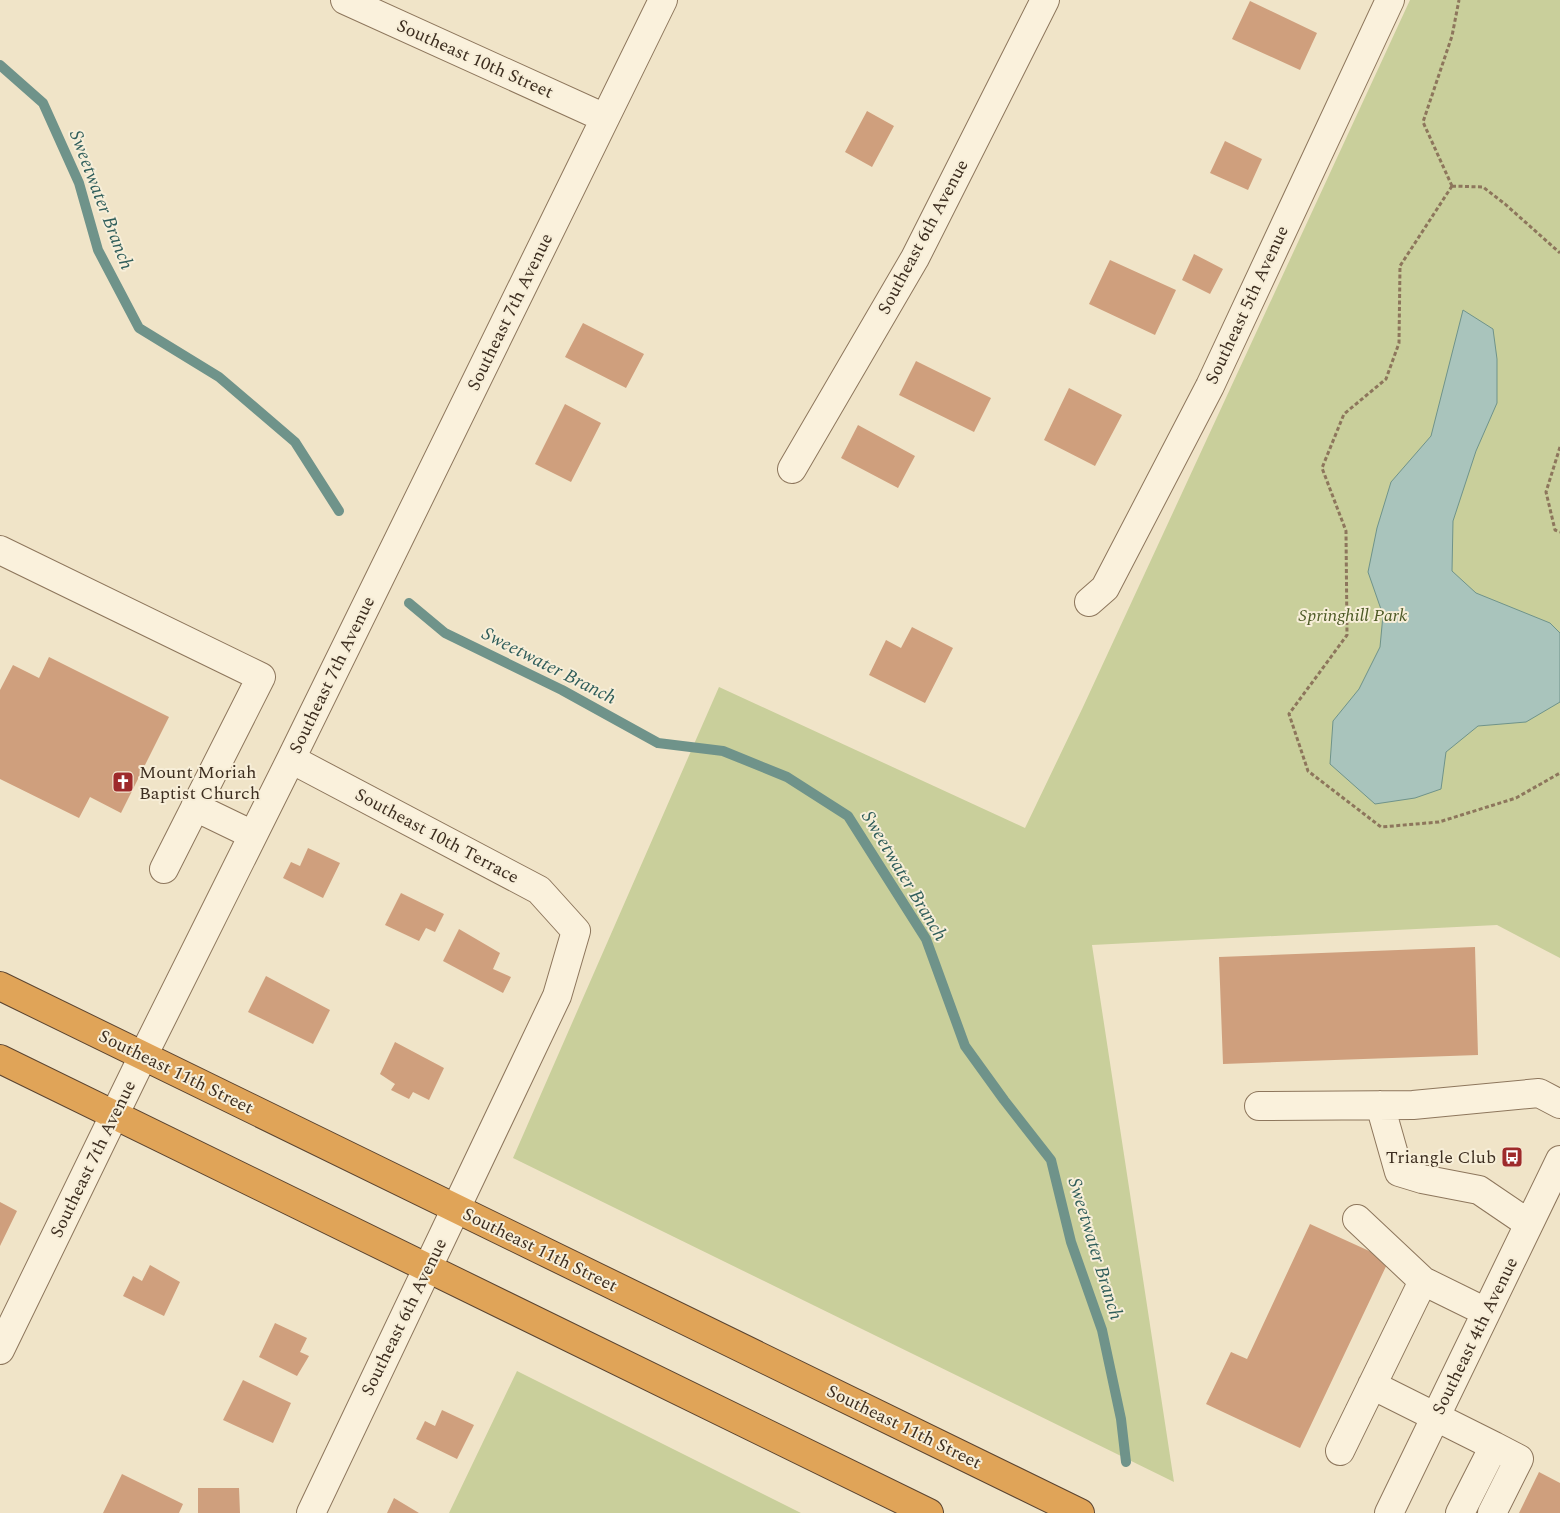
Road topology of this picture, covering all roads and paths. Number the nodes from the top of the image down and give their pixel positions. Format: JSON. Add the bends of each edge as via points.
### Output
{"nodes":[{"id":1,"x":344,"y":0,"type":"edge"},
{"id":2,"x":663,"y":0,"type":"edge"},
{"id":3,"x":1045,"y":0,"type":"edge"},
{"id":4,"x":1390,"y":0,"type":"edge"},
{"id":5,"x":1459,"y":0,"type":"edge"},
{"id":6,"x":605,"y":118,"type":"junction"},
{"id":7,"x":1452,"y":186,"type":"junction"},
{"id":8,"x":1560,"y":253,"type":"edge"},
{"id":9,"x":1560,"y":447,"type":"edge"},
{"id":10,"x":792,"y":469,"type":"dead end"},
{"id":11,"x":1560,"y":532,"type":"edge"},
{"id":12,"x":0,"y":550,"type":"edge"},
{"id":13,"x":1089,"y":602,"type":"dead end"},
{"id":14,"x":291,"y":759,"type":"junction"},
{"id":15,"x":1560,"y":773,"type":"edge"},
{"id":16,"x":195,"y":807,"type":"junction"},
{"id":17,"x":253,"y":835,"type":"junction"},
{"id":18,"x":164,"y":870,"type":"dead end"},
{"id":19,"x":573,"y":928,"type":"joint"},
{"id":20,"x":0,"y":986,"type":"edge"},
{"id":21,"x":143,"y":1056,"type":"junction"},
{"id":22,"x":0,"y":1059,"type":"edge"},
{"id":23,"x":1560,"y":1104,"type":"edge"},
{"id":24,"x":1380,"y":1105,"type":"junction"},
{"id":25,"x":1259,"y":1106,"type":"dead end"},
{"id":26,"x":114,"y":1115,"type":"junction"},
{"id":27,"x":1559,"y":1164,"type":"edge"},
{"id":28,"x":456,"y":1209,"type":"junction"},
{"id":29,"x":1357,"y":1219,"type":"dead end"},
{"id":30,"x":1529,"y":1224,"type":"junction"},
{"id":31,"x":427,"y":1267,"type":"junction"},
{"id":32,"x":1423,"y":1281,"type":"junction"},
{"id":33,"x":1486,"y":1312,"type":"junction"},
{"id":34,"x":0,"y":1350,"type":"edge"},
{"id":35,"x":1372,"y":1385,"type":"junction"},
{"id":36,"x":1436,"y":1416,"type":"junction"},
{"id":37,"x":1494,"y":1446,"type":"junction"},
{"id":38,"x":1340,"y":1451,"type":"dead end"},
{"id":39,"x":311,"y":1513,"type":"edge"},
{"id":40,"x":929,"y":1513,"type":"edge"},
{"id":41,"x":1080,"y":1513,"type":"edge"},
{"id":42,"x":1389,"y":1513,"type":"edge"},
{"id":43,"x":1460,"y":1513,"type":"edge"},
{"id":44,"x":1492,"y":1513,"type":"edge"}],
"edges":[{"from":1,"to":6,"type":"street","name":"Southeast 10th Street"},
{"from":2,"to":6,"type":"street","name":"Southeast 7th Avenue"},
{"from":3,"to":10,"type":"street","name":"Southeast 6th Avenue","via":[[915,258]]},
{"from":4,"to":13,"type":"street","name":"Southeast 5th Avenue","via":[[1210,386],[1105,588]]},
{"from":5,"to":7,"type":"path","via":[[1452,36],[1423,122]]},
{"from":6,"to":14,"type":"street","name":"Southeast 7th Avenue"},
{"from":7,"to":8,"type":"path","via":[[1483,187]]},
{"from":7,"to":15,"type":"path","via":[[1400,266],[1399,343],[1386,379],[1344,414],[1322,468],[1346,531],[1346,635],[1290,714],[1308,771],[1381,827],[1439,822],[1516,798]]},
{"from":9,"to":11,"type":"path","via":[[1546,492],[1555,530]]},
{"from":12,"to":16,"type":"street","via":[[261,677]]},
{"from":14,"to":17,"type":"street","name":"Southeast 7th Avenue"},
{"from":14,"to":19,"type":"street","name":"Southeast 10th Terrace","via":[[539,890]]},
{"from":16,"to":17,"type":"street"},
{"from":16,"to":18,"type":"street"},
{"from":17,"to":21,"type":"street","name":"Southeast 7th Avenue"},
{"from":19,"to":28,"type":"street","name":"Southeast 6th Avenue","via":[[576,931],[558,996]]},
{"from":20,"to":21,"type":"highway","name":"Southeast 11th Street"},
{"from":21,"to":26,"type":"street","name":"Southeast 7th Avenue"},
{"from":21,"to":28,"type":"highway","name":"Southeast 11th Street"},
{"from":22,"to":26,"type":"highway"},
{"from":23,"to":24,"type":"street","via":[[1539,1094]]},
{"from":24,"to":25,"type":"street"},
{"from":24,"to":30,"type":"street","via":[[1399,1172],[1479,1190]]},
{"from":26,"to":31,"type":"highway"},
{"from":26,"to":34,"type":"street","name":"Southeast 7th Avenue"},
{"from":27,"to":30,"type":"street","name":"Southeast 4th Avenue"},
{"from":28,"to":31,"type":"street","name":"Southeast 6th Avenue"},
{"from":28,"to":41,"type":"highway","name":"Southeast 11th Street"},
{"from":29,"to":32,"type":"street"},
{"from":30,"to":33,"type":"street","name":"Southeast 4th Avenue"},
{"from":31,"to":39,"type":"street","name":"Southeast 6th Avenue"},
{"from":31,"to":40,"type":"highway"},
{"from":32,"to":33,"type":"street"},
{"from":32,"to":35,"type":"street"},
{"from":33,"to":36,"type":"street","name":"Southeast 4th Avenue"},
{"from":35,"to":36,"type":"street"},
{"from":35,"to":38,"type":"street"},
{"from":36,"to":37,"type":"street"},
{"from":36,"to":42,"type":"street","name":"Southeast 4th Avenue"},
{"from":37,"to":43,"type":"street"},
{"from":37,"to":44,"type":"street","via":[[1519,1459]]}]}
